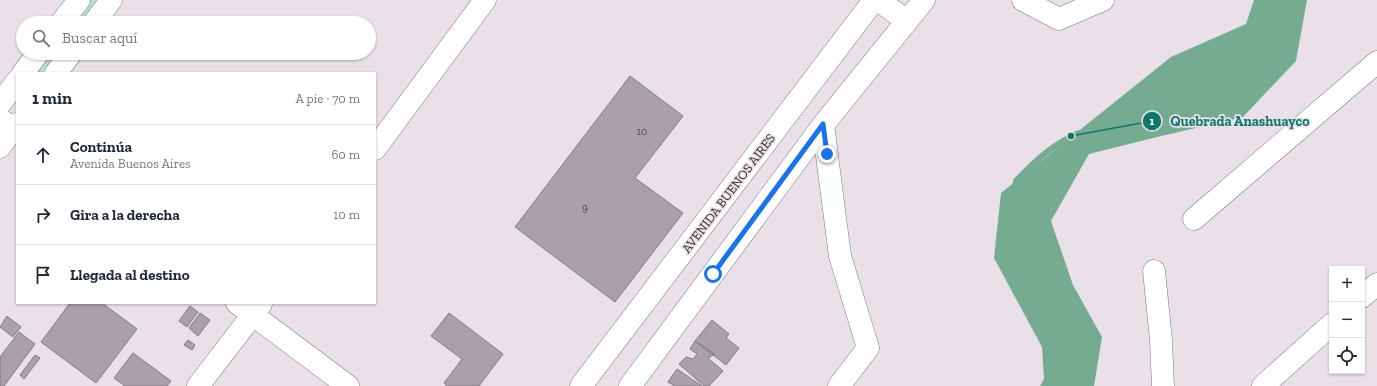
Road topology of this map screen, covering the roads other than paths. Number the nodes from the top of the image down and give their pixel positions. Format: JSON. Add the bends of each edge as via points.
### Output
{"nodes":[{"id":1,"x":79,"y":0,"type":"edge"},
{"id":2,"x":111,"y":0,"type":"edge"},
{"id":3,"x":485,"y":0,"type":"edge"},
{"id":4,"x":874,"y":0,"type":"edge"},
{"id":5,"x":878,"y":0,"type":"edge"},
{"id":6,"x":924,"y":0,"type":"edge"},
{"id":7,"x":1023,"y":0,"type":"edge"},
{"id":8,"x":1103,"y":0,"type":"edge"},
{"id":9,"x":66,"y":16,"type":"edge"},
{"id":10,"x":99,"y":16,"type":"edge"},
{"id":11,"x":907,"y":22,"type":"junction"},
{"id":12,"x":33,"y":60,"type":"edge"},
{"id":13,"x":66,"y":60,"type":"edge"},
{"id":14,"x":1377,"y":62,"type":"edge"},
{"id":15,"x":24,"y":72,"type":"edge"},
{"id":16,"x":57,"y":72,"type":"edge"},
{"id":17,"x":16,"y":82,"type":"edge"},
{"id":18,"x":0,"y":104,"type":"edge"},
{"id":19,"x":823,"y":124,"type":"junction"},
{"id":20,"x":12,"y":126,"type":"edge"},
{"id":21,"x":0,"y":146,"type":"edge"},
{"id":22,"x":376,"y":148,"type":"edge"},
{"id":23,"x":1194,"y":219,"type":"dead end"},
{"id":24,"x":1154,"y":271,"type":"dead end"},
{"id":25,"x":1377,"y":284,"type":"edge"},
{"id":26,"x":1365,"y":294,"type":"edge"},
{"id":27,"x":251,"y":307,"type":"edge"},
{"id":28,"x":1329,"y":327,"type":"edge"},
{"id":29,"x":198,"y":386,"type":"edge"},
{"id":30,"x":348,"y":386,"type":"edge"},
{"id":31,"x":581,"y":386,"type":"edge"},
{"id":32,"x":630,"y":386,"type":"edge"},
{"id":33,"x":839,"y":386,"type":"edge"},
{"id":34,"x":1163,"y":386,"type":"edge"},
{"id":35,"x":1263,"y":386,"type":"edge"}],
"edges":[{"from":1,"to":9,"type":"street"},
{"from":2,"to":10,"type":"street"},
{"from":3,"to":22,"type":"street"},
{"from":4,"to":31,"type":"street","name":"AVENIDA BUENOS AIRES"},
{"from":5,"to":11,"type":"street"},
{"from":6,"to":11,"type":"street"},
{"from":7,"to":8,"type":"street","via":[[1059,19]]},
{"from":11,"to":19,"type":"street"},
{"from":12,"to":15,"type":"street"},
{"from":13,"to":16,"type":"street"},
{"from":14,"to":23,"type":"street"},
{"from":17,"to":18,"type":"street"},
{"from":19,"to":32,"type":"street"},
{"from":19,"to":33,"type":"street","via":[[840,256],[868,348]]},
{"from":20,"to":21,"type":"street"},
{"from":24,"to":34,"type":"street"},
{"from":25,"to":26,"type":"street"},
{"from":27,"to":29,"type":"street"},
{"from":27,"to":30,"type":"street"},
{"from":28,"to":35,"type":"street"}]}
